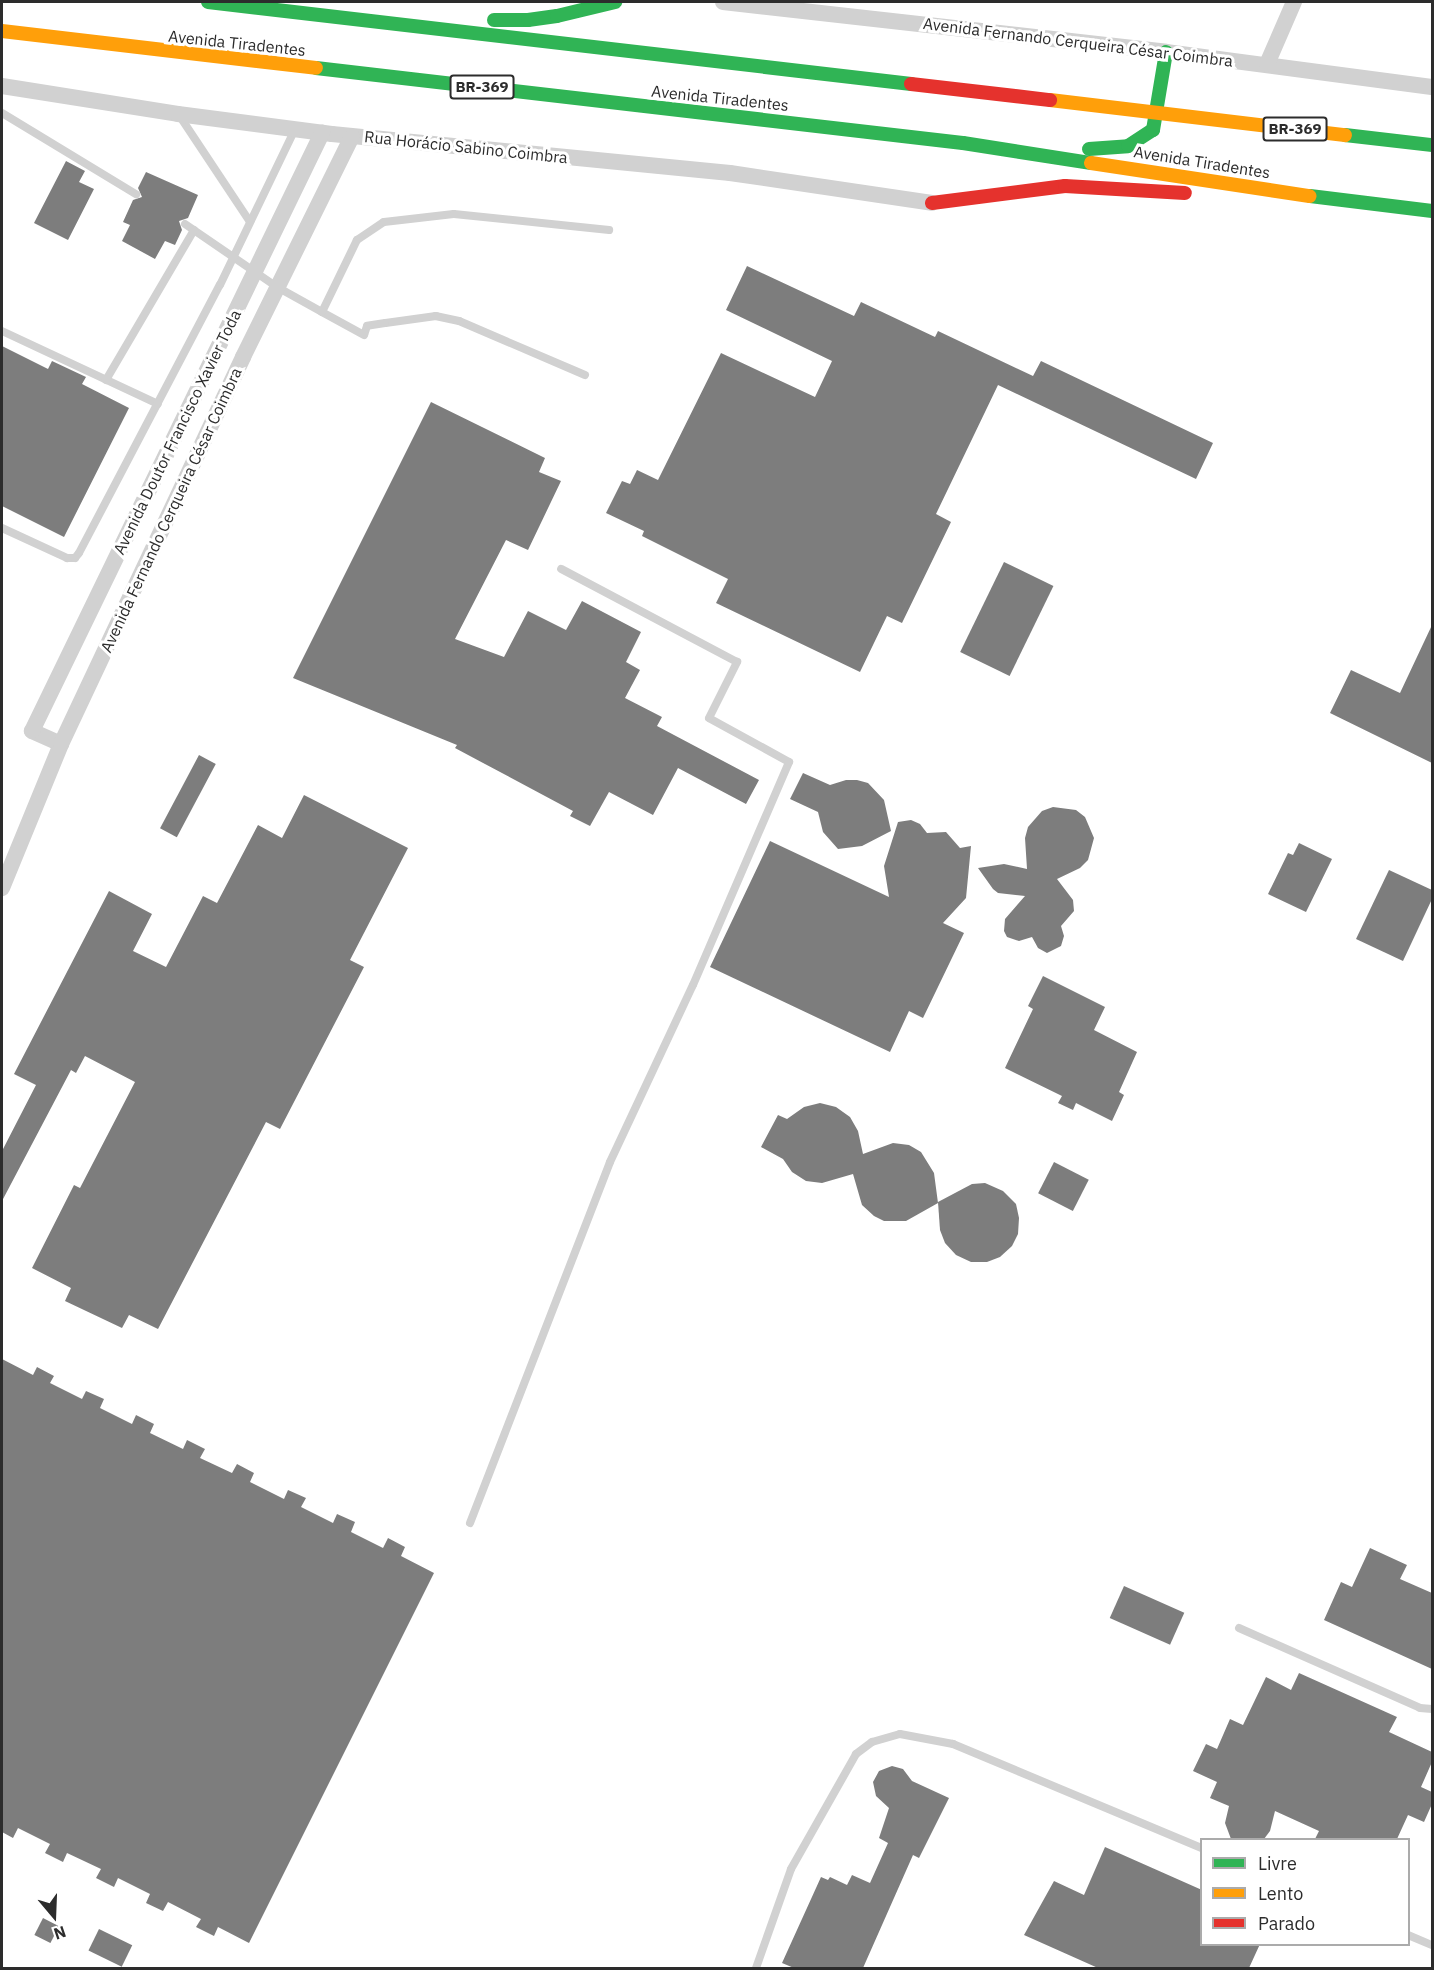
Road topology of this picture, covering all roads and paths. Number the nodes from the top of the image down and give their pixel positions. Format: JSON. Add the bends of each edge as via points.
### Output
{"nodes":[{"id":1,"x":208,"y":2,"type":"edge"},
{"id":2,"x":615,"y":2,"type":"edge"},
{"id":3,"x":723,"y":2,"type":"edge"},
{"id":4,"x":1294,"y":2,"type":"edge"},
{"id":5,"x":363,"y":20,"type":"junction"},
{"id":6,"x":2,"y":31,"type":"edge"},
{"id":7,"x":1166,"y":52,"type":"junction"},
{"id":8,"x":1267,"y":64,"type":"junction"},
{"id":9,"x":2,"y":86,"type":"edge"},
{"id":10,"x":1432,"y":87,"type":"edge"},
{"id":11,"x":2,"y":113,"type":"edge"},
{"id":12,"x":1158,"y":113,"type":"junction"},
{"id":13,"x":178,"y":114,"type":"junction"},
{"id":14,"x":295,"y":129,"type":"junction"},
{"id":15,"x":322,"y":132,"type":"junction"},
{"id":16,"x":352,"y":136,"type":"junction"},
{"id":17,"x":963,"y":142,"type":"junction"},
{"id":18,"x":1432,"y":145,"type":"edge"},
{"id":19,"x":136,"y":194,"type":"dead end"},
{"id":20,"x":1290,"y":194,"type":"junction"},
{"id":21,"x":932,"y":203,"type":"joint"},
{"id":22,"x":1432,"y":211,"type":"edge"},
{"id":23,"x":250,"y":222,"type":"junction"},
{"id":24,"x":185,"y":224,"type":"dead end"},
{"id":25,"x":194,"y":230,"type":"junction"},
{"id":26,"x":609,"y":230,"type":"dead end"},
{"id":27,"x":233,"y":258,"type":"junction"},
{"id":28,"x":255,"y":271,"type":"junction"},
{"id":29,"x":277,"y":287,"type":"junction"},
{"id":30,"x":322,"y":312,"type":"junction"},
{"id":31,"x":2,"y":331,"type":"edge"},
{"id":32,"x":585,"y":375,"type":"dead end"},
{"id":33,"x":106,"y":380,"type":"junction"},
{"id":34,"x":158,"y":404,"type":"junction"},
{"id":35,"x":2,"y":528,"type":"edge"},
{"id":36,"x":561,"y":569,"type":"dead end"},
{"id":37,"x":61,"y":744,"type":"junction"},
{"id":38,"x":2,"y":888,"type":"edge"},
{"id":39,"x":470,"y":1522,"type":"dead end"},
{"id":40,"x":1239,"y":1628,"type":"dead end"},
{"id":41,"x":1432,"y":1709,"type":"edge"},
{"id":42,"x":1200,"y":1847,"type":"edge"},
{"id":43,"x":1410,"y":1936,"type":"edge"},
{"id":44,"x":1432,"y":1945,"type":"edge"},
{"id":45,"x":756,"y":1968,"type":"edge"}],
"edges":[{"from":1,"to":5,"type":"highway","number":"BR-369"},
{"from":2,"to":5,"type":"highway","via":[[528,20]]},
{"from":3,"to":7,"type":"street","name":"Avenida Fernando Cerqueira César Coimbra"},
{"from":4,"to":8,"type":"street"},
{"from":5,"to":12,"type":"highway","number":"BR-369"},
{"from":6,"to":17,"type":"highway","name":"Avenida Tiradentes","number":"BR-369"},
{"from":7,"to":8,"type":"street","name":"Avenida Fernando Cerqueira César Coimbra"},
{"from":7,"to":12,"type":"highway"},
{"from":8,"to":10,"type":"street","name":"Avenida Fernando Cerqueira César Coimbra"},
{"from":9,"to":13,"type":"street","name":"Rua Horácio Sabino Coimbra"},
{"from":11,"to":19,"type":"lane"},
{"from":12,"to":17,"type":"highway","via":[[1153,130],[1128,146],[1102,150]]},
{"from":12,"to":18,"type":"highway","number":"BR-369"},
{"from":13,"to":14,"type":"street","name":"Rua Horácio Sabino Coimbra"},
{"from":13,"to":23,"type":"lane"},
{"from":14,"to":15,"type":"street","name":"Rua Horácio Sabino Coimbra"},
{"from":14,"to":23,"type":"lane"},
{"from":15,"to":16,"type":"street","name":"Rua Horácio Sabino Coimbra"},
{"from":15,"to":28,"type":"street","name":"Avenida Doutor Francisco Xavier Toda"},
{"from":16,"to":21,"type":"street","name":"Rua Horácio Sabino Coimbra","via":[[730,173]]},
{"from":16,"to":29,"type":"street","name":"Avenida Fernando Cerqueira César Coimbra"},
{"from":17,"to":20,"type":"highway","name":"Avenida Tiradentes","number":"BR-369"},
{"from":20,"to":21,"type":"highway","via":[[1220,195],[1065,186]]},
{"from":20,"to":22,"type":"highway","name":"Avenida Tiradentes","number":"BR-369"},
{"from":23,"to":27,"type":"lane"},
{"from":24,"to":25,"type":"lane"},
{"from":25,"to":27,"type":"lane"},
{"from":25,"to":33,"type":"lane"},
{"from":26,"to":30,"type":"lane","via":[[453,214],[384,222],[357,240]]},
{"from":27,"to":28,"type":"lane"},
{"from":27,"to":34,"type":"lane"},
{"from":28,"to":29,"type":"lane"},
{"from":28,"to":37,"type":"street","name":"Avenida Doutor Francisco Xavier Toda","via":[[32,731]]},
{"from":29,"to":30,"type":"lane"},
{"from":29,"to":37,"type":"street","name":"Avenida Fernando Cerqueira César Coimbra"},
{"from":30,"to":32,"type":"lane","via":[[364,335],[367,326],[385,323],[436,316],[459,321]]},
{"from":31,"to":33,"type":"lane"},
{"from":33,"to":34,"type":"lane"},
{"from":34,"to":35,"type":"lane","via":[[75,558],[67,558]]},
{"from":36,"to":39,"type":"lane","via":[[737,662],[709,718],[789,762],[693,985],[610,1162]]},
{"from":37,"to":38,"type":"street","name":"Avenida Fernando Cerqueira César Coimbra"},
{"from":40,"to":41,"type":"lane","via":[[1420,1708]]},
{"from":42,"to":45,"type":"lane","via":[[953,1744],[900,1734],[872,1742],[856,1754],[791,1869]]},
{"from":43,"to":44,"type":"lane"}]}
